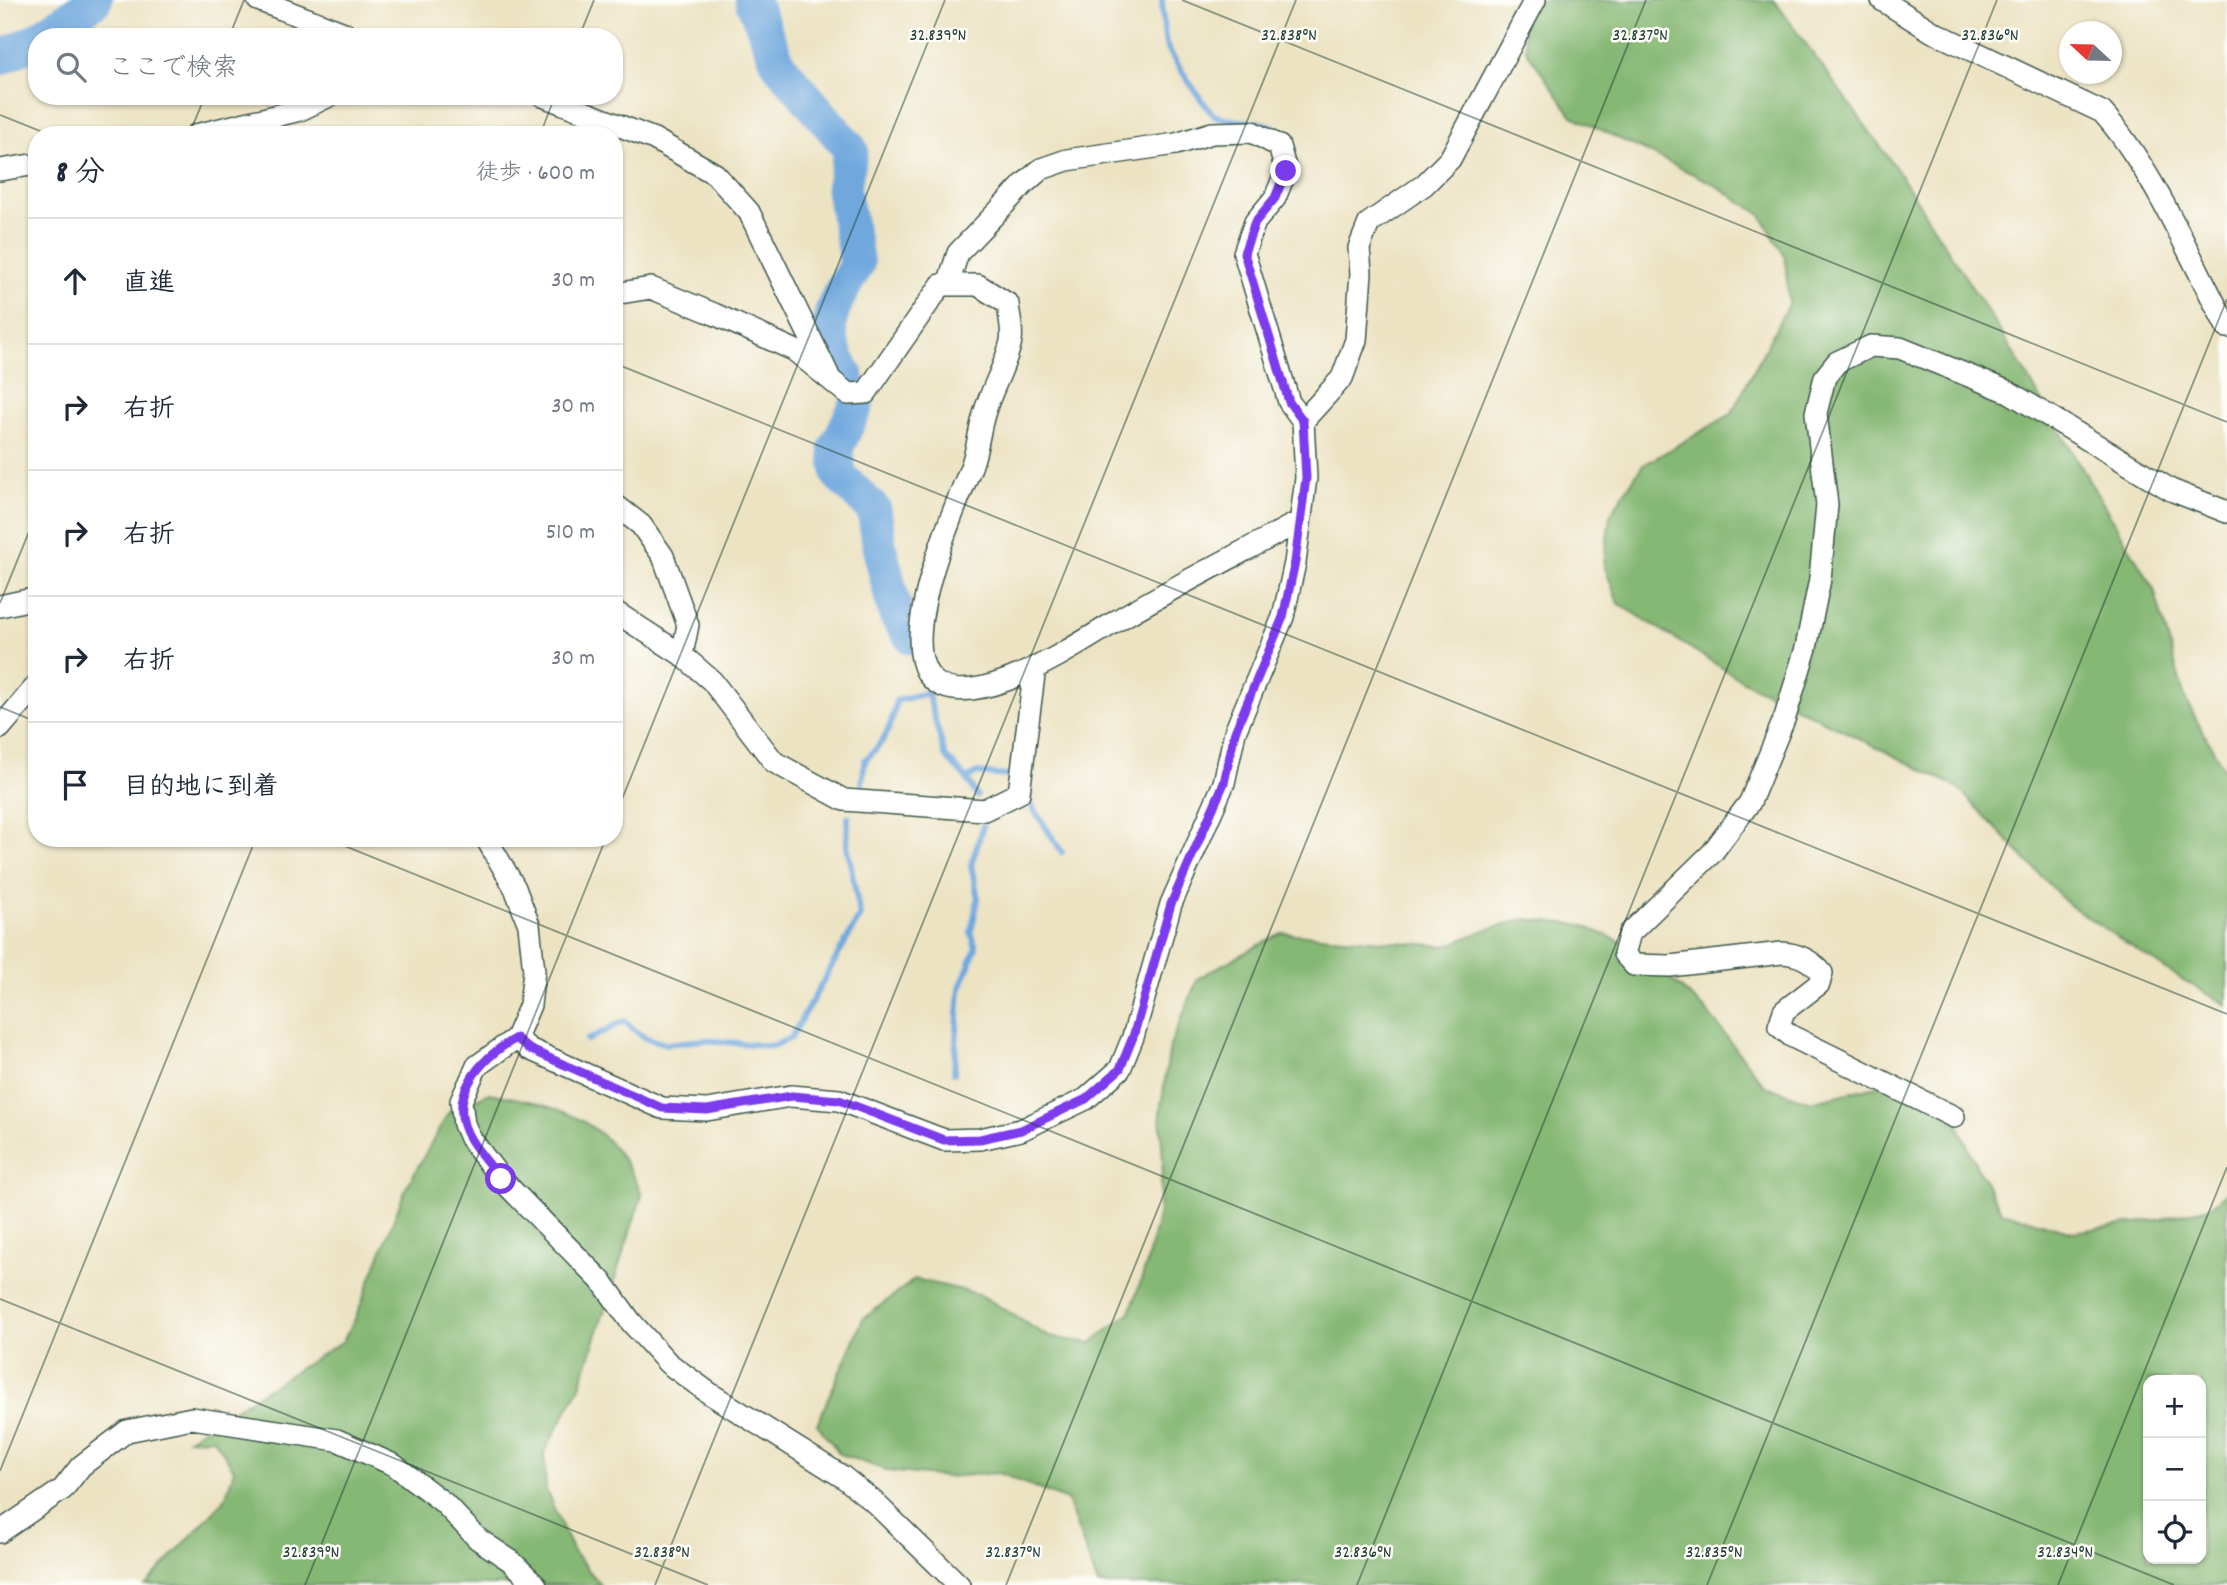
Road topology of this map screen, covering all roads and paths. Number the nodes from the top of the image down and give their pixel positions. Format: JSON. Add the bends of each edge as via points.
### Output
{"nodes":[{"id":1,"x":258,"y":0,"type":"edge"},
{"id":2,"x":1535,"y":0,"type":"edge"},
{"id":3,"x":1882,"y":0,"type":"edge"},
{"id":4,"x":331,"y":28,"type":"edge"},
{"id":5,"x":310,"y":105,"type":"edge"},
{"id":6,"x":566,"y":105,"type":"edge"},
{"id":7,"x":233,"y":126,"type":"edge"},
{"id":8,"x":620,"y":126,"type":"edge"},
{"id":9,"x":623,"y":127,"type":"edge"},
{"id":10,"x":28,"y":165,"type":"edge"},
{"id":11,"x":0,"y":170,"type":"edge"},
{"id":12,"x":941,"y":285,"type":"junction"},
{"id":13,"x":623,"y":293,"type":"edge"},
{"id":14,"x":2227,"y":327,"type":"edge"},
{"id":15,"x":830,"y":379,"type":"junction"},
{"id":16,"x":1303,"y":421,"type":"junction"},
{"id":17,"x":623,"y":511,"type":"edge"},
{"id":18,"x":2227,"y":512,"type":"edge"},
{"id":19,"x":1300,"y":521,"type":"junction"},
{"id":20,"x":28,"y":600,"type":"edge"},
{"id":21,"x":0,"y":606,"type":"edge"},
{"id":22,"x":623,"y":617,"type":"edge"},
{"id":23,"x":682,"y":655,"type":"junction"},
{"id":24,"x":1035,"y":667,"type":"junction"},
{"id":25,"x":28,"y":695,"type":"edge"},
{"id":26,"x":0,"y":728,"type":"edge"},
{"id":27,"x":490,"y":847,"type":"edge"},
{"id":28,"x":516,"y":1038,"type":"junction"},
{"id":29,"x":1954,"y":1117,"type":"dead end"},
{"id":30,"x":0,"y":1532,"type":"edge"},
{"id":31,"x":536,"y":1585,"type":"edge"},
{"id":32,"x":959,"y":1585,"type":"edge"}],
"edges":[{"from":1,"to":4,"type":"street"},
{"from":2,"to":16,"type":"street","via":[[1450,159],[1424,185],[1369,223],[1359,248],[1356,340],[1342,378]]},
{"from":3,"to":14,"type":"street","via":[[1933,32],[2102,112],[2123,134],[2144,170]]},
{"from":5,"to":7,"type":"street"},
{"from":6,"to":8,"type":"street"},
{"from":9,"to":15,"type":"street","via":[[715,174],[749,212]]},
{"from":10,"to":11,"type":"street"},
{"from":12,"to":15,"type":"street","via":[[866,393],[848,394]]},
{"from":12,"to":16,"type":"street","via":[[947,284],[958,253],[1041,169],[1067,160],[1212,134],[1252,132],[1279,146],[1286,171],[1275,198],[1255,222],[1244,253],[1289,402]]},
{"from":12,"to":24,"type":"street","via":[[978,285],[1008,304],[1012,340],[928,582],[920,621],[925,670],[945,688],[1005,681]]},
{"from":13,"to":15,"type":"street","via":[[651,288],[794,350]]},
{"from":16,"to":19,"type":"street","via":[[1306,478]]},
{"from":17,"to":23,"type":"street","via":[[640,525],[663,556],[688,625]]},
{"from":18,"to":29,"type":"street","via":[[2171,490],[2009,392],[1900,348],[1871,346],[1848,355],[1825,377],[1816,414],[1827,505],[1820,579],[1785,717],[1750,802],[1712,853],[1630,933],[1624,954],[1634,965],[1670,966],[1794,953],[1822,973],[1819,984],[1784,1011],[1779,1026]]},
{"from":19,"to":24,"type":"street"},
{"from":19,"to":28,"type":"street","via":[[1283,617],[1235,732],[1224,783],[1171,904],[1133,1037],[1120,1069],[1086,1099],[1021,1130],[980,1139],[944,1140],[839,1100],[792,1096],[707,1110],[662,1108],[529,1049]]},
{"from":20,"to":21,"type":"street"},
{"from":22,"to":23,"type":"street"},
{"from":23,"to":24,"type":"street","via":[[712,681],[774,762],[844,800],[984,810],[1019,793]]},
{"from":25,"to":26,"type":"street"},
{"from":27,"to":28,"type":"street","via":[[515,888],[529,925],[530,1004]]},
{"from":28,"to":32,"type":"street","via":[[477,1066],[461,1101],[470,1139],[501,1179],[603,1283],[668,1363],[843,1477]]},
{"from":30,"to":31,"type":"street","via":[[63,1489],[81,1466],[127,1431],[191,1418],[337,1440],[394,1465]]}]}
